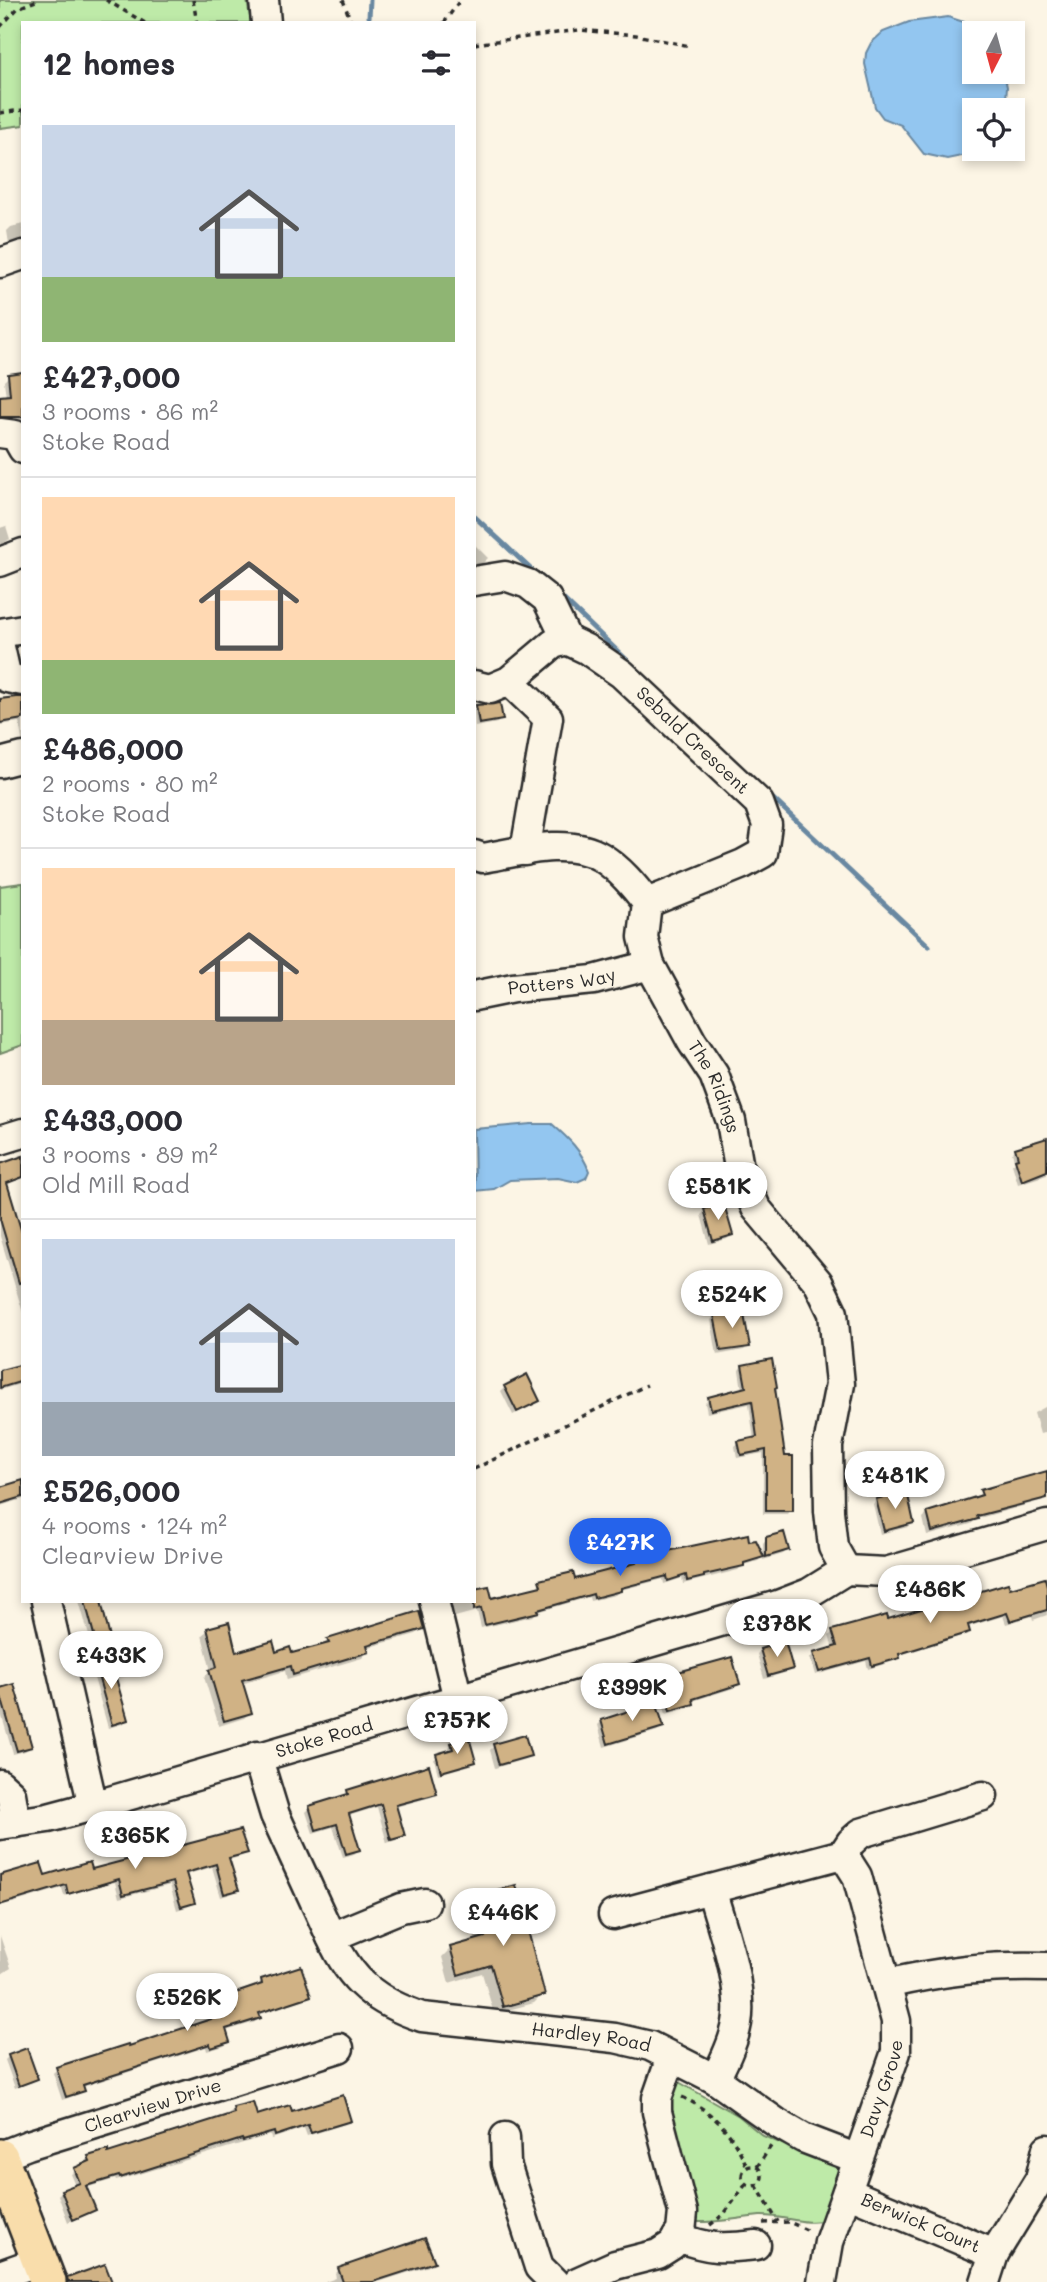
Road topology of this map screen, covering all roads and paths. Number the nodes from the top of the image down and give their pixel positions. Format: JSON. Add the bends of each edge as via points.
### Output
{"nodes":[{"id":1,"x":37,"y":0,"type":"edge"},
{"id":2,"x":106,"y":0,"type":"edge"},
{"id":3,"x":193,"y":0,"type":"edge"},
{"id":4,"x":264,"y":0,"type":"edge"},
{"id":5,"x":342,"y":0,"type":"edge"},
{"id":6,"x":460,"y":0,"type":"edge"},
{"id":7,"x":142,"y":21,"type":"edge"},
{"id":8,"x":197,"y":21,"type":"edge"},
{"id":9,"x":266,"y":21,"type":"edge"},
{"id":10,"x":351,"y":21,"type":"edge"},
{"id":11,"x":445,"y":21,"type":"edge"},
{"id":12,"x":0,"y":27,"type":"edge"},
{"id":13,"x":476,"y":44,"type":"edge"},
{"id":14,"x":690,"y":46,"type":"dead end"},
{"id":15,"x":21,"y":110,"type":"edge"},
{"id":16,"x":0,"y":113,"type":"edge"},
{"id":17,"x":21,"y":256,"type":"edge"},
{"id":18,"x":0,"y":263,"type":"edge"},
{"id":19,"x":0,"y":433,"type":"edge"},
{"id":20,"x":21,"y":446,"type":"edge"},
{"id":21,"x":21,"y":554,"type":"edge"},
{"id":22,"x":0,"y":562,"type":"edge"},
{"id":23,"x":476,"y":581,"type":"edge"},
{"id":24,"x":21,"y":629,"type":"edge"},
{"id":25,"x":0,"y":633,"type":"edge"},
{"id":26,"x":567,"y":640,"type":"junction"},
{"id":27,"x":0,"y":647,"type":"edge"},
{"id":28,"x":21,"y":681,"type":"edge"},
{"id":29,"x":509,"y":681,"type":"junction"},
{"id":30,"x":476,"y":686,"type":"edge"},
{"id":31,"x":21,"y":758,"type":"edge"},
{"id":32,"x":0,"y":763,"type":"edge"},
{"id":33,"x":525,"y":851,"type":"junction"},
{"id":34,"x":476,"y":856,"type":"edge"},
{"id":35,"x":647,"y":903,"type":"junction"},
{"id":36,"x":650,"y":965,"type":"junction"},
{"id":37,"x":476,"y":996,"type":"edge"},
{"id":38,"x":21,"y":1134,"type":"edge"},
{"id":39,"x":0,"y":1140,"type":"edge"},
{"id":40,"x":647,"y":1385,"type":"dead end"},
{"id":41,"x":476,"y":1468,"type":"edge"},
{"id":42,"x":1047,"y":1525,"type":"edge"},
{"id":43,"x":846,"y":1570,"type":"junction"},
{"id":44,"x":46,"y":1603,"type":"edge"},
{"id":45,"x":434,"y":1603,"type":"edge"},
{"id":46,"x":458,"y":1699,"type":"junction"},
{"id":47,"x":257,"y":1756,"type":"junction"},
{"id":48,"x":0,"y":1784,"type":"edge"},
{"id":49,"x":983,"y":1796,"type":"dead end"},
{"id":50,"x":93,"y":1806,"type":"junction"},
{"id":51,"x":8,"y":1824,"type":"edge"},
{"id":52,"x":843,"y":1854,"type":"junction"},
{"id":53,"x":711,"y":1889,"type":"junction"},
{"id":54,"x":425,"y":1903,"type":"dead end"},
{"id":55,"x":613,"y":1914,"type":"dead end"},
{"id":56,"x":331,"y":1937,"type":"junction"},
{"id":57,"x":1047,"y":1967,"type":"edge"},
{"id":58,"x":886,"y":1984,"type":"junction"},
{"id":59,"x":339,"y":2048,"type":"dead end"},
{"id":60,"x":671,"y":2057,"type":"junction"},
{"id":61,"x":715,"y":2079,"type":"junction"},
{"id":62,"x":661,"y":2087,"type":"junction"},
{"id":63,"x":505,"y":2137,"type":"dead end"},
{"id":64,"x":1047,"y":2149,"type":"edge"},
{"id":65,"x":0,"y":2156,"type":"edge"},
{"id":66,"x":858,"y":2159,"type":"junction"},
{"id":67,"x":747,"y":2167,"type":"junction"},
{"id":68,"x":746,"y":2184,"type":"junction"},
{"id":69,"x":756,"y":2185,"type":"junction"},
{"id":70,"x":847,"y":2192,"type":"junction"},
{"id":71,"x":778,"y":2222,"type":"dead end"},
{"id":72,"x":706,"y":2228,"type":"dead end"},
{"id":73,"x":677,"y":2237,"type":"junction"},
{"id":74,"x":755,"y":2245,"type":"dead end"},
{"id":75,"x":995,"y":2254,"type":"junction"},
{"id":76,"x":44,"y":2271,"type":"edge"},
{"id":77,"x":0,"y":2275,"type":"edge"},
{"id":78,"x":554,"y":2282,"type":"edge"},
{"id":79,"x":576,"y":2282,"type":"edge"},
{"id":80,"x":822,"y":2282,"type":"edge"},
{"id":81,"x":985,"y":2282,"type":"edge"}],
"edges":[{"from":1,"to":12,"type":"path","via":[[18,8]]},
{"from":2,"to":7,"type":"path"},
{"from":3,"to":8,"type":"path"},
{"from":4,"to":9,"type":"street"},
{"from":5,"to":10,"type":"path"},
{"from":6,"to":11,"type":"path"},
{"from":13,"to":14,"type":"path","via":[[579,30]]},
{"from":15,"to":16,"type":"path"},
{"from":17,"to":18,"type":"street"},
{"from":19,"to":20,"type":"street","via":[[15,435]]},
{"from":21,"to":22,"type":"street"},
{"from":23,"to":26,"type":"street","via":[[505,576],[528,584],[547,599]]},
{"from":24,"to":25,"type":"street"},
{"from":26,"to":29,"type":"street","via":[[553,644]]},
{"from":26,"to":35,"type":"street","name":"Sebald Crescent","via":[[622,674],[759,803],[768,825],[763,853]]},
{"from":27,"to":28,"type":"street","via":[[7,678]]},
{"from":29,"to":30,"type":"street","via":[[490,689]]},
{"from":29,"to":33,"type":"street","via":[[548,719]]},
{"from":31,"to":32,"type":"street"},
{"from":33,"to":34,"type":"street"},
{"from":33,"to":35,"type":"street","via":[[568,847],[600,856],[628,879]]},
{"from":35,"to":36,"type":"street","name":"The Ridings","via":[[643,937]]},
{"from":36,"to":37,"type":"street","name":"Potters Way","via":[[594,980]]},
{"from":36,"to":43,"type":"street","name":"The Ridings","via":[[715,1075],[731,1121],[739,1168],[756,1208],[818,1282],[833,1312],[840,1384],[828,1446],[829,1511],[832,1547]]},
{"from":38,"to":39,"type":"street"},
{"from":40,"to":41,"type":"path"},
{"from":42,"to":43,"type":"street","via":[[886,1572]]},
{"from":43,"to":46,"type":"street","name":"Stoke Road","via":[[809,1593],[778,1605]]},
{"from":44,"to":50,"type":"street"},
{"from":45,"to":46,"type":"street"},
{"from":46,"to":47,"type":"street","name":"Stoke Road"},
{"from":47,"to":50,"type":"street","name":"Stoke Road"},
{"from":47,"to":56,"type":"street","name":"Hardley Road","via":[[275,1815]]},
{"from":48,"to":51,"type":"street","via":[[12,1794]]},
{"from":49,"to":52,"type":"street","via":[[861,1833]]},
{"from":50,"to":51,"type":"street","name":"Stoke Road"},
{"from":52,"to":53,"type":"street"},
{"from":52,"to":58,"type":"street","name":"Davy Grove","via":[[857,1876]]},
{"from":53,"to":55,"type":"street"},
{"from":53,"to":61,"type":"street","via":[[738,2004],[738,2022]]},
{"from":54,"to":56,"type":"street"},
{"from":56,"to":60,"type":"street","name":"Hardley Road","via":[[354,1976],[371,1994],[396,2008],[422,2017],[615,2038],[650,2046]]},
{"from":57,"to":58,"type":"street","via":[[940,1972]]},
{"from":58,"to":66,"type":"street","name":"Davy Grove","via":[[896,2021],[896,2052]]},
{"from":59,"to":65,"type":"street","name":"Clearview Drive"},
{"from":60,"to":61,"type":"street","name":"Hardley Road"},
{"from":60,"to":62,"type":"street"},
{"from":61,"to":66,"type":"street","name":"Hardley Road","via":[[776,2123]]},
{"from":62,"to":67,"type":"path","via":[[718,2121],[736,2142]]},
{"from":62,"to":73,"type":"street","via":[[657,2112],[683,2212]]},
{"from":63,"to":78,"type":"street","via":[[506,2164],[540,2267]]},
{"from":64,"to":75,"type":"street","via":[[1040,2179]]},
{"from":65,"to":76,"type":"main road"},
{"from":66,"to":70,"type":"street","name":"Davy Grove"},
{"from":67,"to":68,"type":"path","via":[[742,2175]]},
{"from":67,"to":69,"type":"path","via":[[761,2172]]},
{"from":68,"to":69,"type":"path"},
{"from":68,"to":72,"type":"path","via":[[724,2214]]},
{"from":69,"to":71,"type":"path"},
{"from":70,"to":75,"type":"street","name":"Berwick Court"},
{"from":70,"to":80,"type":"street","name":"Davy Grove","via":[[829,2242]]},
{"from":73,"to":74,"type":"street","via":[[705,2248]]},
{"from":73,"to":79,"type":"street","via":[[658,2255],[615,2264]]},
{"from":75,"to":81,"type":"street"},
{"from":76,"to":77,"type":"street"}]}
